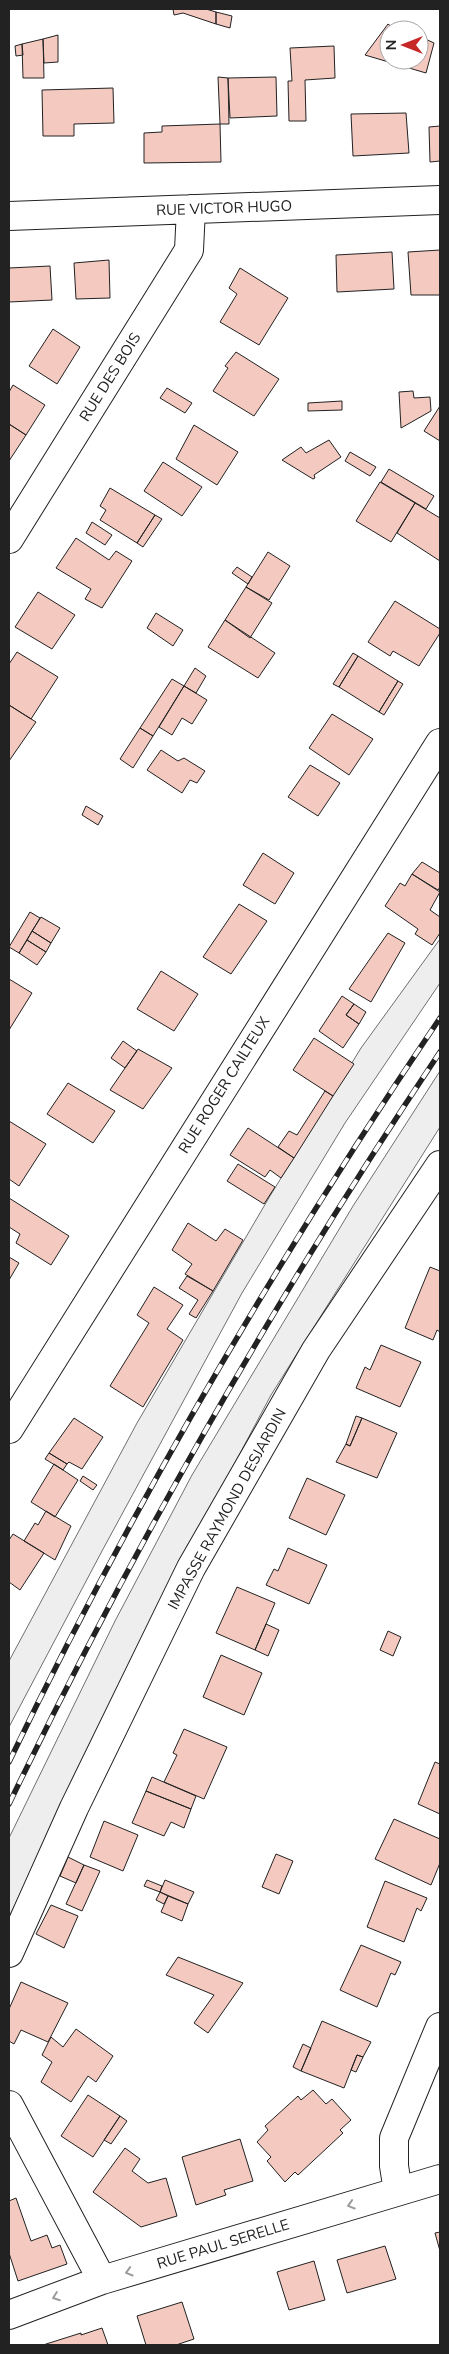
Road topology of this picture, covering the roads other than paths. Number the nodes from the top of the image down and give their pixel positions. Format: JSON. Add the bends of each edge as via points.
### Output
{"nodes":[{"id":1,"x":440,"y":200,"type":"edge"},
{"id":2,"x":191,"y":209,"type":"junction"},
{"id":3,"x":9,"y":216,"type":"edge"},
{"id":4,"x":9,"y":538,"type":"edge"},
{"id":5,"x":440,"y":743,"type":"edge"},
{"id":6,"x":440,"y":1165,"type":"edge"},
{"id":7,"x":9,"y":1429,"type":"edge"},
{"id":8,"x":9,"y":1954,"type":"edge"},
{"id":9,"x":440,"y":2026,"type":"edge"},
{"id":10,"x":9,"y":2105,"type":"edge"},
{"id":11,"x":440,"y":2179,"type":"edge"},
{"id":12,"x":398,"y":2191,"type":"junction"},
{"id":13,"x":102,"y":2280,"type":"junction"},
{"id":14,"x":9,"y":2315,"type":"edge"}],
"edges":[{"from":1,"to":2,"type":"street","name":"RUE VICTOR HUGO"},
{"from":2,"to":3,"type":"street","name":"RUE VICTOR HUGO"},
{"from":2,"to":4,"type":"street","name":"RUE DES BOIS","via":[[189,250]]},
{"from":5,"to":7,"type":"street","name":"RUE ROGER CAILTEUX"},
{"from":6,"to":8,"type":"street","name":"IMPASSE RAYMOND DESJARDIN","via":[[316,1350],[191,1568],[74,1808]]},
{"from":9,"to":12,"type":"street","via":[[394,2138]]},
{"from":10,"to":13,"type":"street"},
{"from":11,"to":12,"type":"street","name":"RUE PAUL SERELLE"},
{"from":12,"to":13,"type":"street","name":"RUE PAUL SERELLE","one_way":true},
{"from":13,"to":14,"type":"street","name":"RUE PAUL SERELLE","one_way":true}]}
